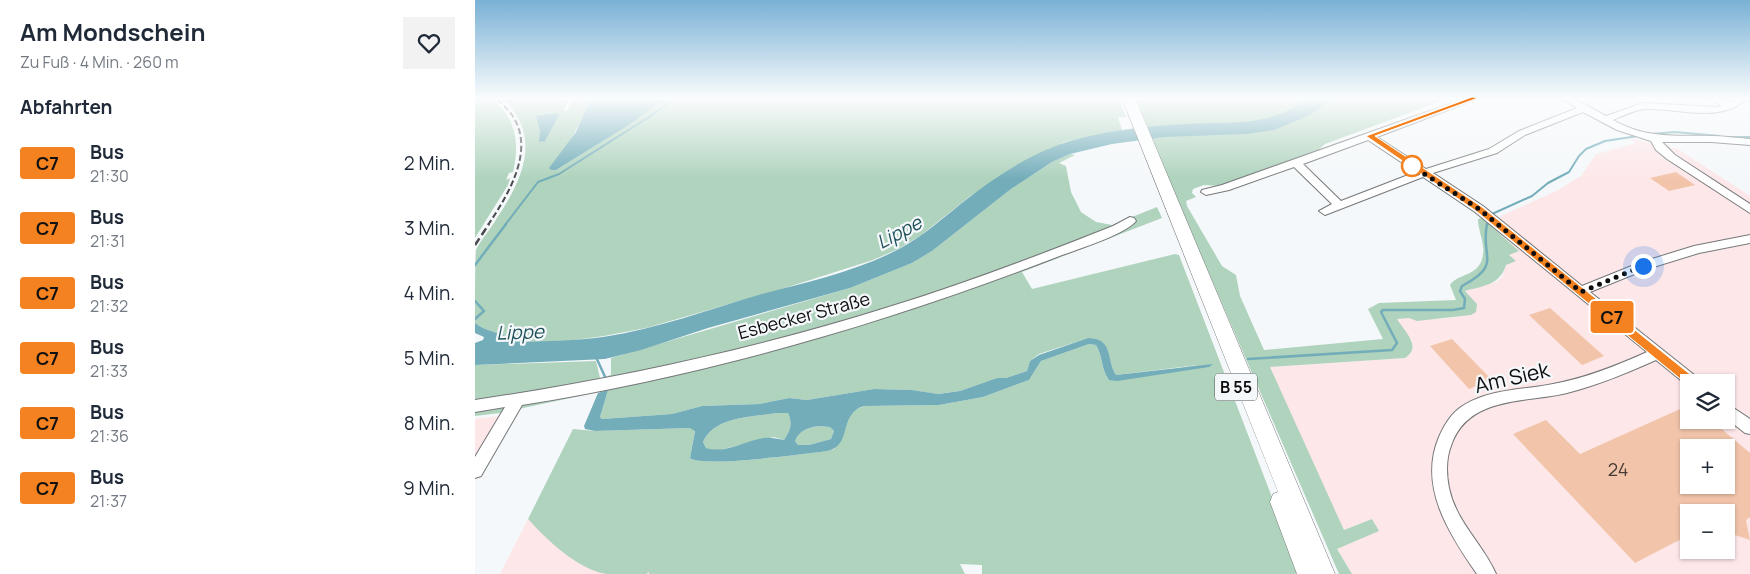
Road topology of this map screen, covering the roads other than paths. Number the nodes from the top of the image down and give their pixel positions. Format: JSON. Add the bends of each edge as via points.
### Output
{"nodes":[{"id":1,"x":1135,"y":125,"type":"edge"},
{"id":2,"x":1400,"y":125,"type":"edge"},
{"id":3,"x":1542,"y":125,"type":"edge"},
{"id":4,"x":1615,"y":125,"type":"edge"},
{"id":5,"x":1369,"y":136,"type":"junction"},
{"id":6,"x":1655,"y":139,"type":"junction"},
{"id":7,"x":1750,"y":142,"type":"edge"},
{"id":8,"x":1151,"y":162,"type":"junction"},
{"id":9,"x":1295,"y":163,"type":"junction"},
{"id":10,"x":1423,"y":173,"type":"junction"},
{"id":11,"x":1206,"y":192,"type":"dead end"},
{"id":12,"x":1339,"y":205,"type":"junction"},
{"id":13,"x":1750,"y":209,"type":"edge"},
{"id":14,"x":1325,"y":211,"type":"dead end"},
{"id":15,"x":1130,"y":221,"type":"dead end"},
{"id":16,"x":1750,"y":239,"type":"edge"},
{"id":17,"x":1581,"y":292,"type":"junction"},
{"id":18,"x":1657,"y":354,"type":"junction"},
{"id":19,"x":1683,"y":374,"type":"edge"},
{"id":20,"x":517,"y":400,"type":"junction"},
{"id":21,"x":475,"y":406,"type":"edge"},
{"id":22,"x":1735,"y":416,"type":"edge"},
{"id":23,"x":1750,"y":428,"type":"edge"},
{"id":24,"x":475,"y":471,"type":"edge"},
{"id":25,"x":1309,"y":574,"type":"edge"},
{"id":26,"x":1323,"y":574,"type":"edge"},
{"id":27,"x":1487,"y":574,"type":"edge"}],
"edges":[{"from":1,"to":8,"type":"highway","number":"B 55"},
{"from":2,"to":5,"type":"street"},
{"from":3,"to":10,"type":"street","via":[[1493,151]]},
{"from":4,"to":6,"type":"street"},
{"from":5,"to":9,"type":"street"},
{"from":5,"to":10,"type":"street"},
{"from":6,"to":7,"type":"street"},
{"from":6,"to":13,"type":"street","via":[[1671,157]]},
{"from":8,"to":25,"type":"highway","number":"B 55"},
{"from":8,"to":26,"type":"highway","number":"B 55"},
{"from":9,"to":11,"type":"street"},
{"from":9,"to":12,"type":"street"},
{"from":10,"to":12,"type":"street"},
{"from":10,"to":17,"type":"street","via":[[1491,219]]},
{"from":12,"to":14,"type":"street"},
{"from":15,"to":20,"type":"street","name":"Esbecker Straße","via":[[1019,267],[825,332],[721,358]]},
{"from":16,"to":17,"type":"street","via":[[1698,249],[1643,266]]},
{"from":17,"to":18,"type":"street"},
{"from":18,"to":19,"type":"street"},
{"from":18,"to":27,"type":"street","name":"Am Siek","via":[[1581,383],[1491,400],[1468,410],[1454,423],[1441,444],[1438,474],[1446,505],[1463,539]]},
{"from":20,"to":21,"type":"street","name":"Esbecker Straße"},
{"from":20,"to":24,"type":"street"},
{"from":22,"to":23,"type":"street"}]}
